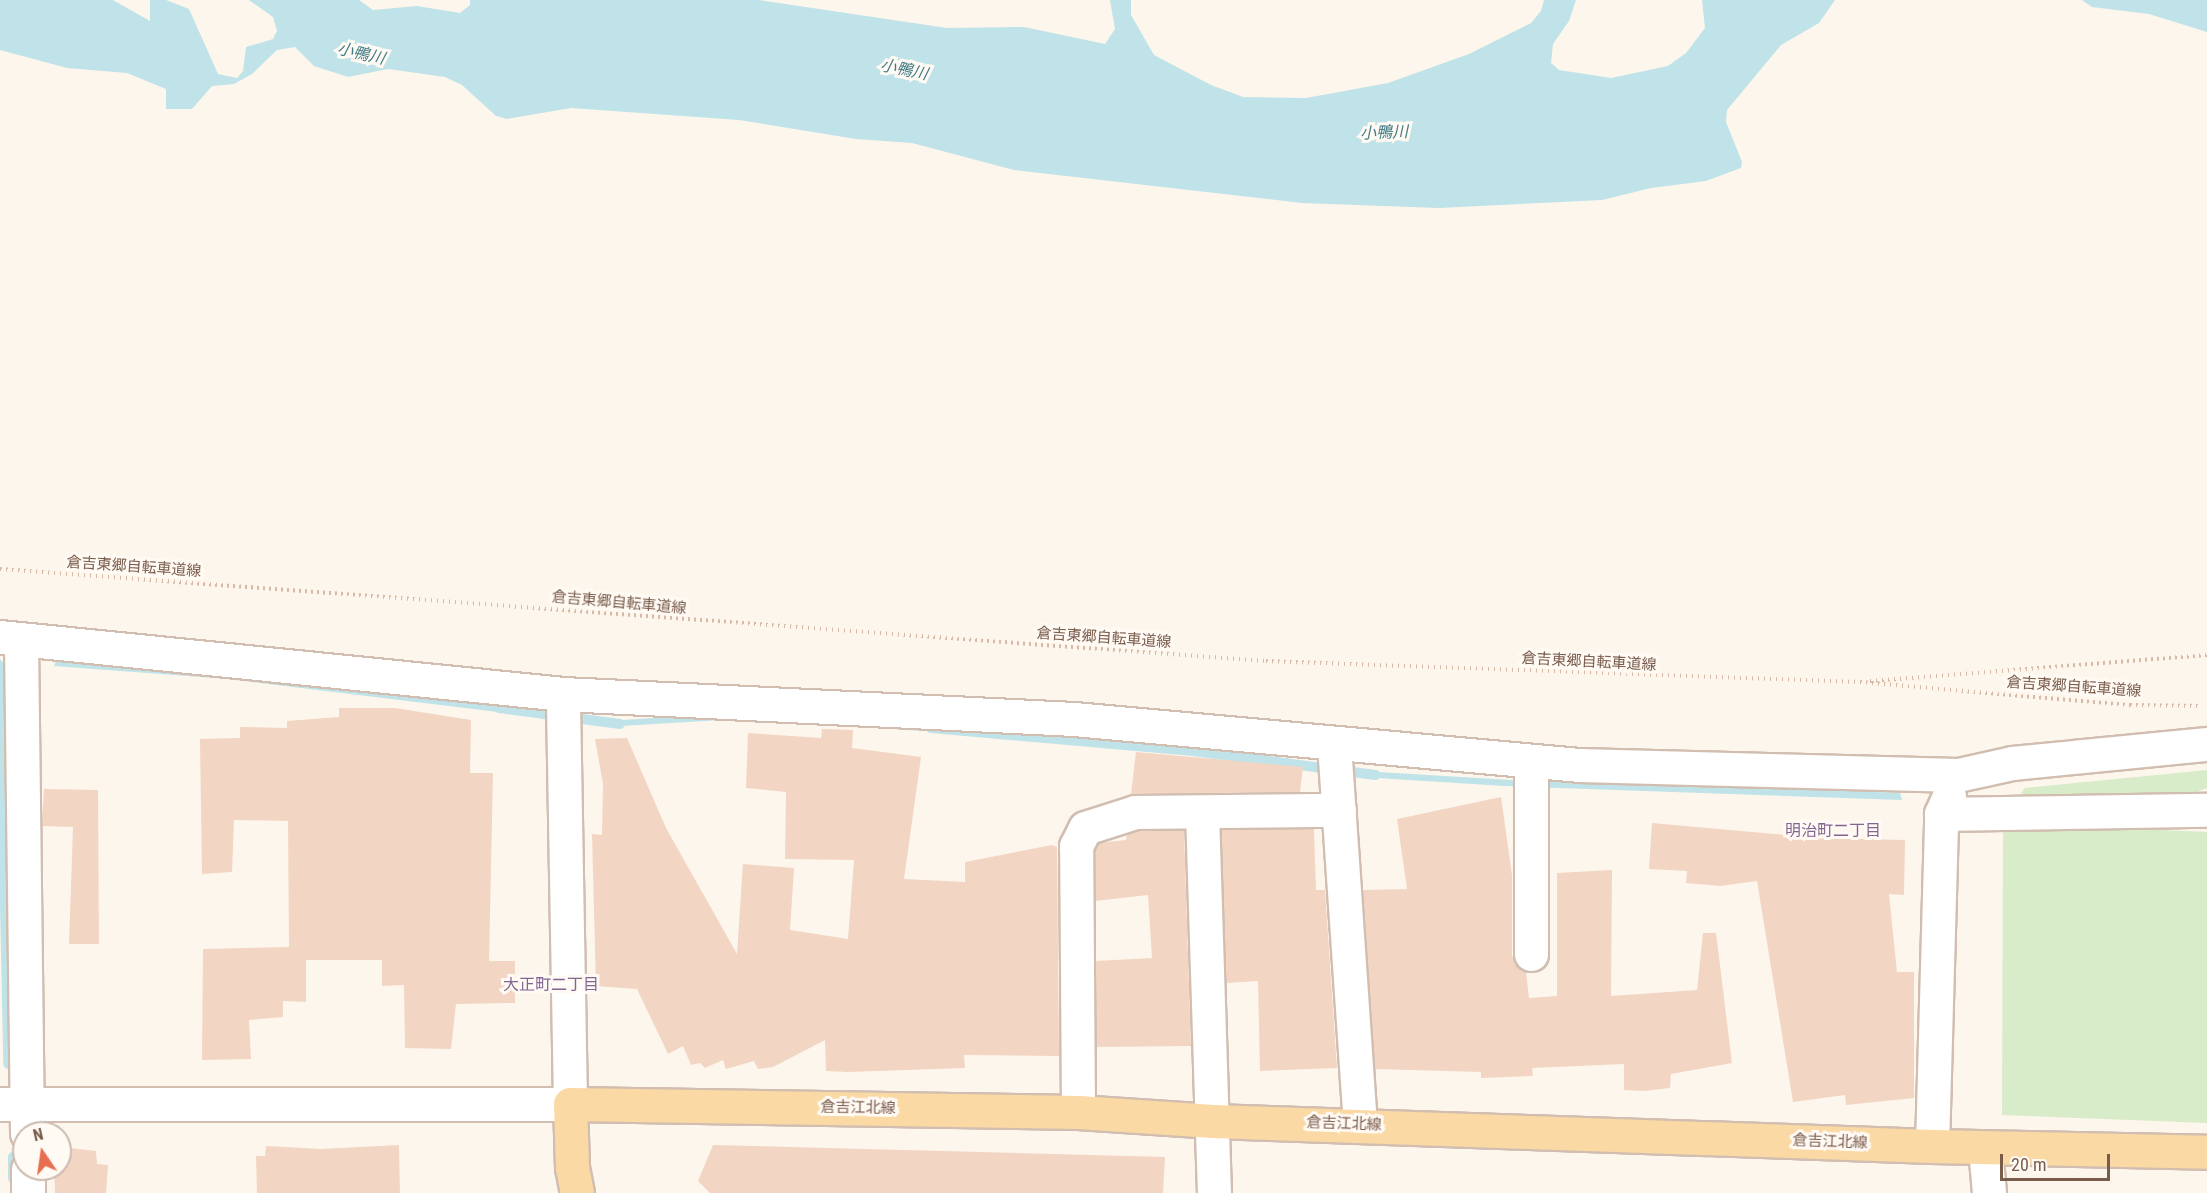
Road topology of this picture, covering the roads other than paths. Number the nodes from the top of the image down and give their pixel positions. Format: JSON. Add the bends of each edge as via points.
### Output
{"nodes":[{"id":1,"x":10,"y":638,"type":"edge"},
{"id":2,"x":563,"y":694,"type":"junction"},
{"id":3,"x":1334,"y":744,"type":"junction"},
{"id":4,"x":2207,"y":744,"type":"edge"},
{"id":5,"x":1531,"y":762,"type":"junction"},
{"id":6,"x":1958,"y":775,"type":"junction"},
{"id":7,"x":1339,"y":810,"type":"junction"},
{"id":8,"x":2207,"y":810,"type":"edge"},
{"id":9,"x":1202,"y":812,"type":"junction"},
{"id":10,"x":1941,"y":814,"type":"junction"},
{"id":11,"x":1531,"y":954,"type":"dead end"},
{"id":12,"x":570,"y":1104,"type":"junction"},
{"id":13,"x":1078,"y":1112,"type":"junction"},
{"id":14,"x":18,"y":1113,"type":"edge"},
{"id":15,"x":1213,"y":1120,"type":"junction"},
{"id":16,"x":1360,"y":1125,"type":"junction"},
{"id":17,"x":1932,"y":1146,"type":"junction"},
{"id":18,"x":1985,"y":1148,"type":"junction"},
{"id":19,"x":2207,"y":1152,"type":"edge"},
{"id":20,"x":577,"y":1193,"type":"edge"},
{"id":21,"x":1214,"y":1193,"type":"edge"},
{"id":22,"x":1989,"y":1193,"type":"edge"}],
"edges":[{"from":1,"to":2,"type":"street"},
{"from":1,"to":14,"type":"street"},
{"from":2,"to":3,"type":"street","via":[[1074,719]]},
{"from":2,"to":12,"type":"street"},
{"from":3,"to":5,"type":"street"},
{"from":3,"to":7,"type":"street"},
{"from":4,"to":6,"type":"street","via":[[2012,763]]},
{"from":5,"to":6,"type":"street"},
{"from":5,"to":11,"type":"street"},
{"from":6,"to":10,"type":"street"},
{"from":7,"to":9,"type":"street"},
{"from":7,"to":16,"type":"street"},
{"from":8,"to":10,"type":"street"},
{"from":9,"to":13,"type":"street","via":[[1136,812],[1085,828],[1076,846]]},
{"from":9,"to":15,"type":"street"},
{"from":10,"to":17,"type":"street"},
{"from":12,"to":13,"type":"main road","name":"倉吉江北線"},
{"from":12,"to":14,"type":"street"},
{"from":12,"to":20,"type":"main road"},
{"from":13,"to":15,"type":"main road","name":"倉吉江北線"},
{"from":15,"to":16,"type":"main road","name":"倉吉江北線"},
{"from":15,"to":21,"type":"street"},
{"from":16,"to":17,"type":"main road","name":"倉吉江北線"},
{"from":17,"to":18,"type":"main road","name":"倉吉江北線"},
{"from":18,"to":19,"type":"main road","name":"倉吉江北線"},
{"from":18,"to":22,"type":"street"}]}
